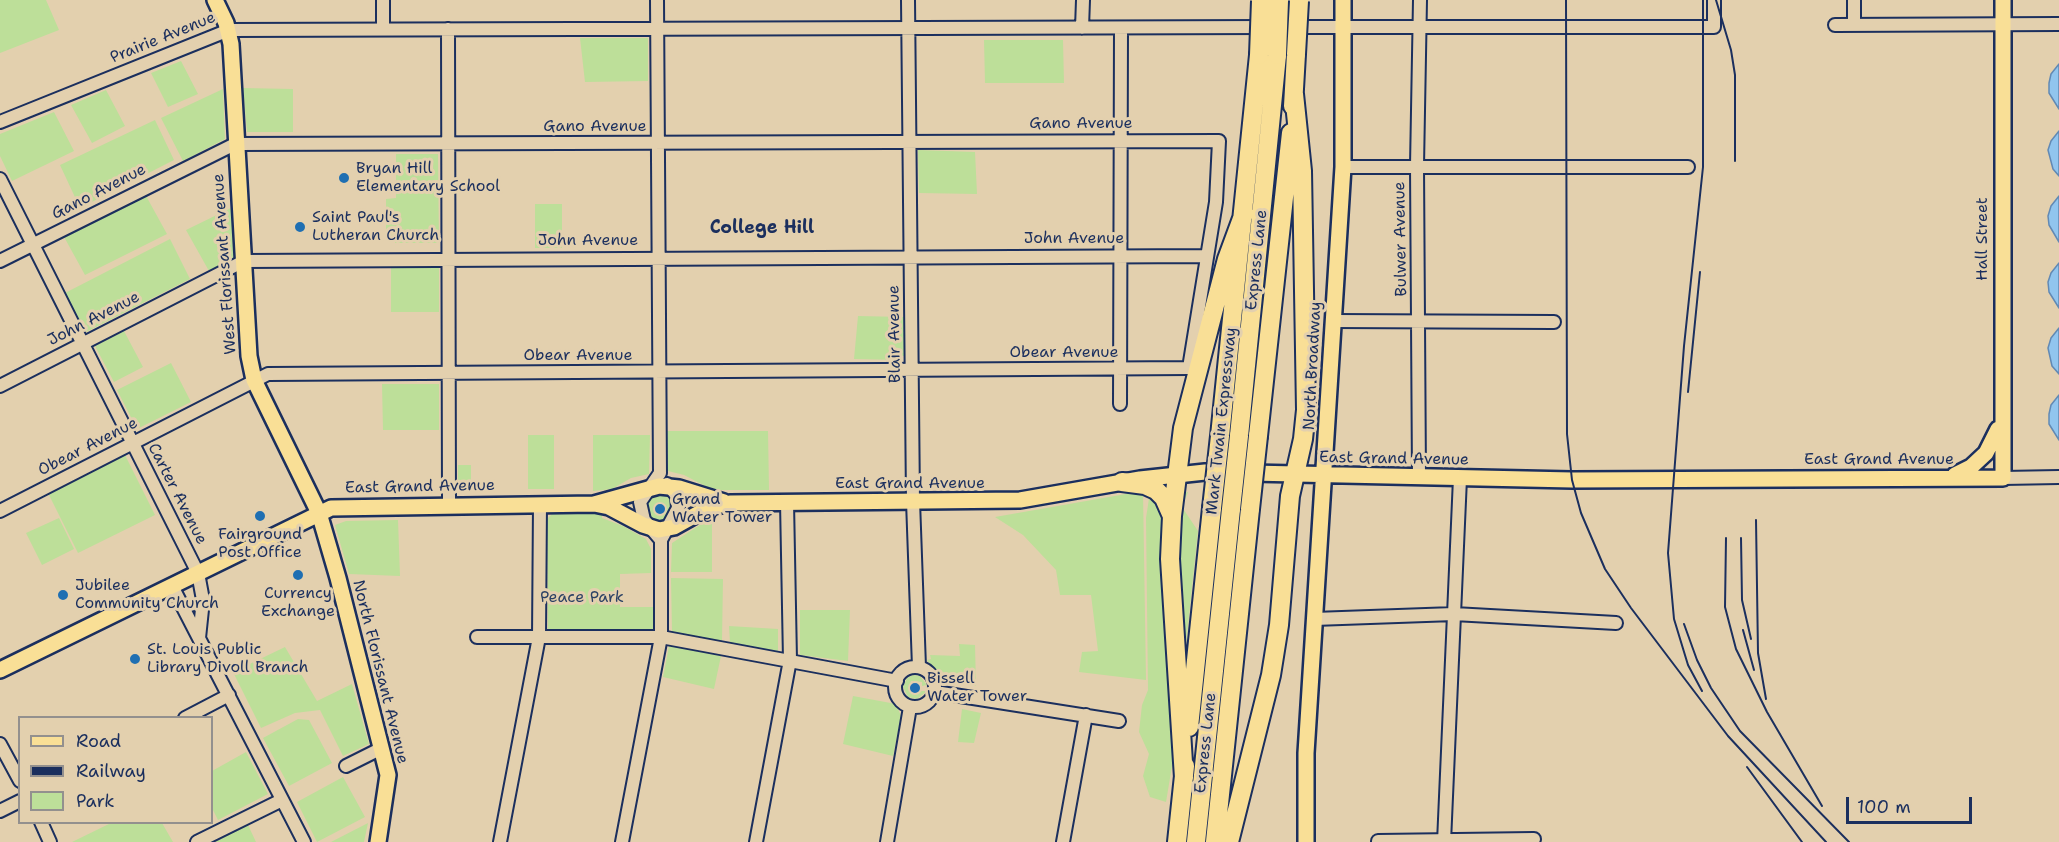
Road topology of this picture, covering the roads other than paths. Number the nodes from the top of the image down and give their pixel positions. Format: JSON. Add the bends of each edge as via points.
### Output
{"nodes":[{"id":1,"x":214,"y":0,"type":"edge"},
{"id":2,"x":383,"y":0,"type":"edge"},
{"id":3,"x":657,"y":0,"type":"edge"},
{"id":4,"x":908,"y":0,"type":"edge"},
{"id":5,"x":1083,"y":0,"type":"edge"},
{"id":6,"x":1343,"y":0,"type":"edge"},
{"id":7,"x":1420,"y":0,"type":"edge"},
{"id":8,"x":1714,"y":0,"type":"edge"},
{"id":9,"x":1854,"y":0,"type":"edge"},
{"id":10,"x":2003,"y":0,"type":"edge"},
{"id":11,"x":1261,"y":1,"type":"edge"},
{"id":12,"x":1280,"y":1,"type":"edge"},
{"id":13,"x":1299,"y":1,"type":"edge"},
{"id":14,"x":2003,"y":23,"type":"junction"},
{"id":15,"x":2059,"y":24,"type":"edge"},
{"id":16,"x":1835,"y":25,"type":"dead end"},
{"id":17,"x":1854,"y":25,"type":"junction"},
{"id":18,"x":1343,"y":26,"type":"junction"},
{"id":19,"x":1420,"y":27,"type":"junction"},
{"id":20,"x":909,"y":28,"type":"junction"},
{"id":21,"x":1082,"y":28,"type":"junction"},
{"id":22,"x":1121,"y":28,"type":"junction"},
{"id":23,"x":384,"y":29,"type":"junction"},
{"id":24,"x":448,"y":29,"type":"junction"},
{"id":25,"x":658,"y":29,"type":"junction"},
{"id":26,"x":229,"y":30,"type":"junction"},
{"id":27,"x":1268,"y":55,"type":"junction"},
{"id":28,"x":1294,"y":94,"type":"junction"},
{"id":29,"x":0,"y":122,"type":"edge"},
{"id":30,"x":1120,"y":140,"type":"junction"},
{"id":31,"x":909,"y":141,"type":"junction"},
{"id":32,"x":658,"y":143,"type":"junction"},
{"id":33,"x":235,"y":144,"type":"junction"},
{"id":34,"x":448,"y":144,"type":"junction"},
{"id":35,"x":1343,"y":166,"type":"junction"},
{"id":36,"x":1417,"y":166,"type":"junction"},
{"id":37,"x":1688,"y":167,"type":"dead end"},
{"id":38,"x":0,"y":178,"type":"edge"},
{"id":39,"x":1244,"y":213,"type":"junction"},
{"id":40,"x":34,"y":244,"type":"junction"},
{"id":41,"x":910,"y":255,"type":"junction"},
{"id":42,"x":1120,"y":255,"type":"junction"},
{"id":43,"x":1206,"y":256,"type":"junction"},
{"id":44,"x":659,"y":257,"type":"junction"},
{"id":45,"x":447,"y":259,"type":"junction"},
{"id":46,"x":0,"y":261,"type":"edge"},
{"id":47,"x":244,"y":261,"type":"junction"},
{"id":48,"x":1334,"y":321,"type":"junction"},
{"id":49,"x":1418,"y":321,"type":"junction"},
{"id":50,"x":1554,"y":322,"type":"dead end"},
{"id":51,"x":82,"y":344,"type":"junction"},
{"id":52,"x":1122,"y":369,"type":"junction"},
{"id":53,"x":912,"y":371,"type":"junction"},
{"id":54,"x":449,"y":372,"type":"junction"},
{"id":55,"x":659,"y":372,"type":"junction"},
{"id":56,"x":254,"y":380,"type":"junction"},
{"id":57,"x":0,"y":386,"type":"edge"},
{"id":58,"x":1120,"y":404,"type":"dead end"},
{"id":59,"x":2001,"y":420,"type":"junction"},
{"id":60,"x":133,"y":443,"type":"junction"},
{"id":61,"x":660,"y":472,"type":"junction"},
{"id":62,"x":1176,"y":474,"type":"junction"},
{"id":63,"x":1294,"y":474,"type":"junction"},
{"id":64,"x":1325,"y":476,"type":"junction"},
{"id":65,"x":1951,"y":477,"type":"junction"},
{"id":66,"x":2059,"y":477,"type":"edge"},
{"id":67,"x":1419,"y":478,"type":"junction"},
{"id":68,"x":1460,"y":478,"type":"junction"},
{"id":69,"x":2003,"y":478,"type":"junction"},
{"id":70,"x":1122,"y":482,"type":"junction"},
{"id":71,"x":669,"y":486,"type":"junction"},
{"id":72,"x":652,"y":487,"type":"junction"},
{"id":73,"x":913,"y":501,"type":"junction"},
{"id":74,"x":788,"y":502,"type":"junction"},
{"id":75,"x":730,"y":503,"type":"junction"},
{"id":76,"x":449,"y":504,"type":"junction"},
{"id":77,"x":540,"y":504,"type":"junction"},
{"id":78,"x":594,"y":504,"type":"junction"},
{"id":79,"x":0,"y":510,"type":"edge"},
{"id":80,"x":319,"y":513,"type":"junction"},
{"id":81,"x":1172,"y":516,"type":"junction"},
{"id":82,"x":660,"y":532,"type":"junction"},
{"id":83,"x":198,"y":573,"type":"junction"},
{"id":84,"x":172,"y":585,"type":"junction"},
{"id":85,"x":1454,"y":614,"type":"junction"},
{"id":86,"x":1314,"y":619,"type":"junction"},
{"id":87,"x":1616,"y":623,"type":"dead end"},
{"id":88,"x":477,"y":637,"type":"dead end"},
{"id":89,"x":539,"y":637,"type":"junction"},
{"id":90,"x":661,"y":637,"type":"junction"},
{"id":91,"x":199,"y":638,"type":"junction"},
{"id":92,"x":790,"y":660,"type":"junction"},
{"id":93,"x":919,"y":667,"type":"junction"},
{"id":94,"x":0,"y":670,"type":"edge"},
{"id":95,"x":897,"y":681,"type":"junction"},
{"id":96,"x":934,"y":692,"type":"junction"},
{"id":97,"x":230,"y":695,"type":"junction"},
{"id":98,"x":910,"y":706,"type":"junction"},
{"id":99,"x":1086,"y":715,"type":"junction"},
{"id":100,"x":187,"y":716,"type":"edge"},
{"id":101,"x":1119,"y":721,"type":"dead end"},
{"id":102,"x":0,"y":744,"type":"edge"},
{"id":103,"x":382,"y":748,"type":"junction"},
{"id":104,"x":346,"y":766,"type":"dead end"},
{"id":105,"x":18,"y":777,"type":"edge"},
{"id":106,"x":1184,"y":778,"type":"junction"},
{"id":107,"x":282,"y":800,"type":"junction"},
{"id":108,"x":18,"y":802,"type":"edge"},
{"id":109,"x":0,"y":811,"type":"edge"},
{"id":110,"x":42,"y":824,"type":"edge"},
{"id":111,"x":1534,"y":839,"type":"dead end"},
{"id":112,"x":1378,"y":841,"type":"edge"},
{"id":113,"x":50,"y":842,"type":"edge"},
{"id":114,"x":197,"y":842,"type":"edge"},
{"id":115,"x":304,"y":842,"type":"edge"},
{"id":116,"x":378,"y":842,"type":"edge"},
{"id":117,"x":500,"y":842,"type":"edge"},
{"id":118,"x":622,"y":842,"type":"edge"},
{"id":119,"x":756,"y":842,"type":"edge"},
{"id":120,"x":887,"y":842,"type":"edge"},
{"id":121,"x":1064,"y":842,"type":"edge"},
{"id":122,"x":1177,"y":842,"type":"edge"},
{"id":123,"x":1196,"y":842,"type":"edge"},
{"id":124,"x":1215,"y":842,"type":"edge"},
{"id":125,"x":1229,"y":842,"type":"edge"},
{"id":126,"x":1306,"y":842,"type":"edge"},
{"id":127,"x":1444,"y":842,"type":"edge"}],
"edges":[{"from":1,"to":26,"type":"main road","name":"West Florissant Avenue"},
{"from":2,"to":23,"type":"street"},
{"from":3,"to":25,"type":"street"},
{"from":4,"to":20,"type":"street","name":"Blair Avenue"},
{"from":5,"to":21,"type":"street"},
{"from":6,"to":18,"type":"main road","name":"North Broadway"},
{"from":7,"to":19,"type":"street","name":"Bulwer Avenue"},
{"from":8,"to":19,"type":"street","name":"Prairie Avenue","via":[[1714,27]]},
{"from":9,"to":17,"type":"street"},
{"from":10,"to":14,"type":"main road","name":"Hall Street"},
{"from":11,"to":27,"type":"highway","name":"Mark Twain Expressway","bridge":true},
{"from":12,"to":27,"type":"highway","name":"Express Lane","bridge":true},
{"from":13,"to":28,"type":"highway","bridge":true},
{"from":14,"to":15,"type":"street"},
{"from":14,"to":17,"type":"street"},
{"from":14,"to":59,"type":"main road","name":"Hall Street"},
{"from":16,"to":17,"type":"street"},
{"from":18,"to":19,"type":"street","name":"Prairie Avenue"},
{"from":18,"to":22,"type":"street","name":"Prairie Avenue"},
{"from":18,"to":35,"type":"main road","name":"North Broadway"},
{"from":19,"to":36,"type":"street","name":"Bulwer Avenue"},
{"from":20,"to":21,"type":"street","name":"Prairie Avenue"},
{"from":20,"to":25,"type":"street","name":"Prairie Avenue"},
{"from":20,"to":31,"type":"street","name":"Blair Avenue"},
{"from":21,"to":22,"type":"street","name":"Prairie Avenue"},
{"from":22,"to":30,"type":"street"},
{"from":23,"to":24,"type":"street","name":"Prairie Avenue"},
{"from":23,"to":26,"type":"street","name":"Prairie Avenue"},
{"from":24,"to":25,"type":"street","name":"Prairie Avenue"},
{"from":24,"to":34,"type":"street"},
{"from":25,"to":32,"type":"street"},
{"from":26,"to":29,"type":"street","name":"Prairie Avenue"},
{"from":26,"to":33,"type":"main road","name":"West Florissant Avenue"},
{"from":27,"to":39,"type":"highway","name":"Mark Twain Expressway"},
{"from":27,"to":123,"type":"highway","name":"Express Lane","bridge":true,"via":[[1239,436]]},
{"from":28,"to":63,"type":"highway","via":[[1302,171],[1306,392],[1303,439]]},
{"from":28,"to":124,"type":"highway","bridge":true},
{"from":30,"to":31,"type":"street","name":"Gano Avenue"},
{"from":30,"to":42,"type":"street"},
{"from":30,"to":43,"type":"street","name":"Gano Avenue","via":[[1219,141],[1216,202]]},
{"from":31,"to":32,"type":"street","name":"Gano Avenue"},
{"from":31,"to":41,"type":"street","name":"Blair Avenue"},
{"from":32,"to":34,"type":"street","name":"Gano Avenue"},
{"from":32,"to":44,"type":"street"},
{"from":33,"to":34,"type":"street","name":"Gano Avenue"},
{"from":33,"to":40,"type":"street","name":"Gano Avenue"},
{"from":33,"to":47,"type":"main road","name":"West Florissant Avenue"},
{"from":34,"to":45,"type":"street"},
{"from":35,"to":36,"type":"street"},
{"from":35,"to":48,"type":"main road","name":"North Broadway"},
{"from":36,"to":37,"type":"street"},
{"from":36,"to":49,"type":"street","name":"Bulwer Avenue"},
{"from":38,"to":40,"type":"street","name":"Carter Avenue"},
{"from":39,"to":62,"type":"highway","via":[[1227,259],[1188,408]]},
{"from":39,"to":106,"type":"highway","name":"Mark Twain Expressway","bridge":true},
{"from":40,"to":46,"type":"street","name":"Gano Avenue"},
{"from":40,"to":51,"type":"street","name":"Carter Avenue"},
{"from":41,"to":42,"type":"street","name":"John Avenue"},
{"from":41,"to":44,"type":"street","name":"John Avenue"},
{"from":41,"to":53,"type":"street","name":"Blair Avenue"},
{"from":42,"to":43,"type":"street","name":"John Avenue"},
{"from":42,"to":52,"type":"street"},
{"from":43,"to":52,"type":"street","name":"Obear Avenue","via":[[1189,368]]},
{"from":44,"to":45,"type":"street","name":"John Avenue"},
{"from":44,"to":55,"type":"street"},
{"from":45,"to":47,"type":"street","name":"John Avenue"},
{"from":45,"to":54,"type":"street"},
{"from":47,"to":51,"type":"street","name":"John Avenue"},
{"from":47,"to":56,"type":"main road","name":"West Florissant Avenue"},
{"from":48,"to":49,"type":"street"},
{"from":48,"to":64,"type":"main road","name":"North Broadway"},
{"from":49,"to":50,"type":"street"},
{"from":49,"to":67,"type":"street","name":"Bulwer Avenue"},
{"from":51,"to":57,"type":"street","name":"John Avenue"},
{"from":51,"to":60,"type":"street","name":"Carter Avenue"},
{"from":52,"to":53,"type":"street","name":"Obear Avenue"},
{"from":52,"to":58,"type":"street"},
{"from":53,"to":55,"type":"street","name":"Obear Avenue"},
{"from":53,"to":73,"type":"street","name":"Blair Avenue"},
{"from":54,"to":55,"type":"street","name":"Obear Avenue"},
{"from":54,"to":56,"type":"street","name":"Obear Avenue","via":[[268,374]]},
{"from":54,"to":76,"type":"street"},
{"from":55,"to":61,"type":"street"},
{"from":56,"to":60,"type":"street","name":"Obear Avenue"},
{"from":56,"to":80,"type":"main road","name":"West Florissant Avenue"},
{"from":59,"to":65,"type":"main road","via":[[1986,453],[1971,467]]},
{"from":59,"to":69,"type":"main road","name":"Hall Street"},
{"from":60,"to":79,"type":"street","name":"Obear Avenue"},
{"from":60,"to":83,"type":"street","name":"Carter Avenue"},
{"from":61,"to":71,"type":"street"},
{"from":61,"to":72,"type":"street"},
{"from":62,"to":63,"type":"main road","name":"East Grand Avenue"},
{"from":62,"to":70,"type":"main road","name":"East Grand Avenue"},
{"from":62,"to":81,"type":"highway"},
{"from":63,"to":64,"type":"main road","name":"East Grand Avenue"},
{"from":63,"to":125,"type":"highway","via":[[1272,667]]},
{"from":64,"to":67,"type":"main road","name":"East Grand Avenue"},
{"from":64,"to":86,"type":"main road","name":"North Broadway"},
{"from":65,"to":68,"type":"main road","name":"East Grand Avenue"},
{"from":65,"to":69,"type":"main road","name":"East Grand Avenue"},
{"from":66,"to":69,"type":"street","name":"East Grand Avenue"},
{"from":67,"to":68,"type":"main road","name":"East Grand Avenue"},
{"from":68,"to":85,"type":"street"},
{"from":70,"to":73,"type":"main road","name":"East Grand Avenue","via":[[1020,500]]},
{"from":70,"to":81,"type":"highway","via":[[1156,490]]},
{"from":71,"to":72,"type":"main road","name":"East Grand Avenue"},
{"from":71,"to":75,"type":"main road","name":"East Grand Avenue"},
{"from":71,"to":82,"type":"street","via":[[677,496],[678,508]]},
{"from":72,"to":78,"type":"main road","name":"East Grand Avenue"},
{"from":72,"to":82,"type":"street","via":[[640,502],[642,514]]},
{"from":73,"to":74,"type":"main road","name":"East Grand Avenue"},
{"from":73,"to":93,"type":"street","name":"Blair Avenue"},
{"from":74,"to":75,"type":"main road","name":"East Grand Avenue"},
{"from":74,"to":92,"type":"street"},
{"from":75,"to":82,"type":"main road","name":"East Grand Avenue","via":[[708,508]]},
{"from":76,"to":77,"type":"main road","name":"East Grand Avenue"},
{"from":76,"to":80,"type":"main road","name":"East Grand Avenue","via":[[345,506]]},
{"from":77,"to":78,"type":"main road","name":"East Grand Avenue"},
{"from":77,"to":89,"type":"street"},
{"from":78,"to":82,"type":"main road","name":"East Grand Avenue","via":[[609,507]]},
{"from":80,"to":83,"type":"main road","name":"East Grand Avenue"},
{"from":80,"to":103,"type":"main road","name":"North Florissant Avenue"},
{"from":81,"to":106,"type":"highway","via":[[1170,559]]},
{"from":82,"to":90,"type":"street"},
{"from":83,"to":84,"type":"main road","name":"East Grand Avenue"},
{"from":83,"to":91,"type":"street","name":"Carter Avenue","via":[[203,600]]},
{"from":84,"to":91,"type":"street"},
{"from":84,"to":94,"type":"main road","name":"East Grand Avenue"},
{"from":85,"to":86,"type":"street"},
{"from":85,"to":87,"type":"street"},
{"from":85,"to":127,"type":"street"},
{"from":86,"to":126,"type":"main road","name":"North Broadway","via":[[1306,753]]},
{"from":88,"to":89,"type":"street"},
{"from":89,"to":90,"type":"street"},
{"from":89,"to":117,"type":"street"},
{"from":90,"to":92,"type":"street"},
{"from":90,"to":118,"type":"street"},
{"from":91,"to":97,"type":"street"},
{"from":92,"to":95,"type":"street"},
{"from":92,"to":119,"type":"street"},
{"from":93,"to":95,"type":"street","via":[[905,671]]},
{"from":93,"to":96,"type":"street","via":[[933,678]]},
{"from":95,"to":98,"type":"street","via":[[898,697]]},
{"from":96,"to":98,"type":"street","via":[[926,704]]},
{"from":96,"to":99,"type":"street"},
{"from":97,"to":100,"type":"street"},
{"from":97,"to":107,"type":"street"},
{"from":98,"to":120,"type":"street"},
{"from":99,"to":101,"type":"street"},
{"from":99,"to":121,"type":"street"},
{"from":102,"to":105,"type":"street"},
{"from":103,"to":104,"type":"street"},
{"from":103,"to":116,"type":"main road","name":"North Florissant Avenue","via":[[388,782]]},
{"from":106,"to":122,"type":"highway","name":"Mark Twain Expressway"},
{"from":107,"to":114,"type":"street"},
{"from":107,"to":115,"type":"street"},
{"from":108,"to":109,"type":"street"},
{"from":110,"to":113,"type":"street"},
{"from":111,"to":127,"type":"street"},
{"from":112,"to":127,"type":"street"}]}
